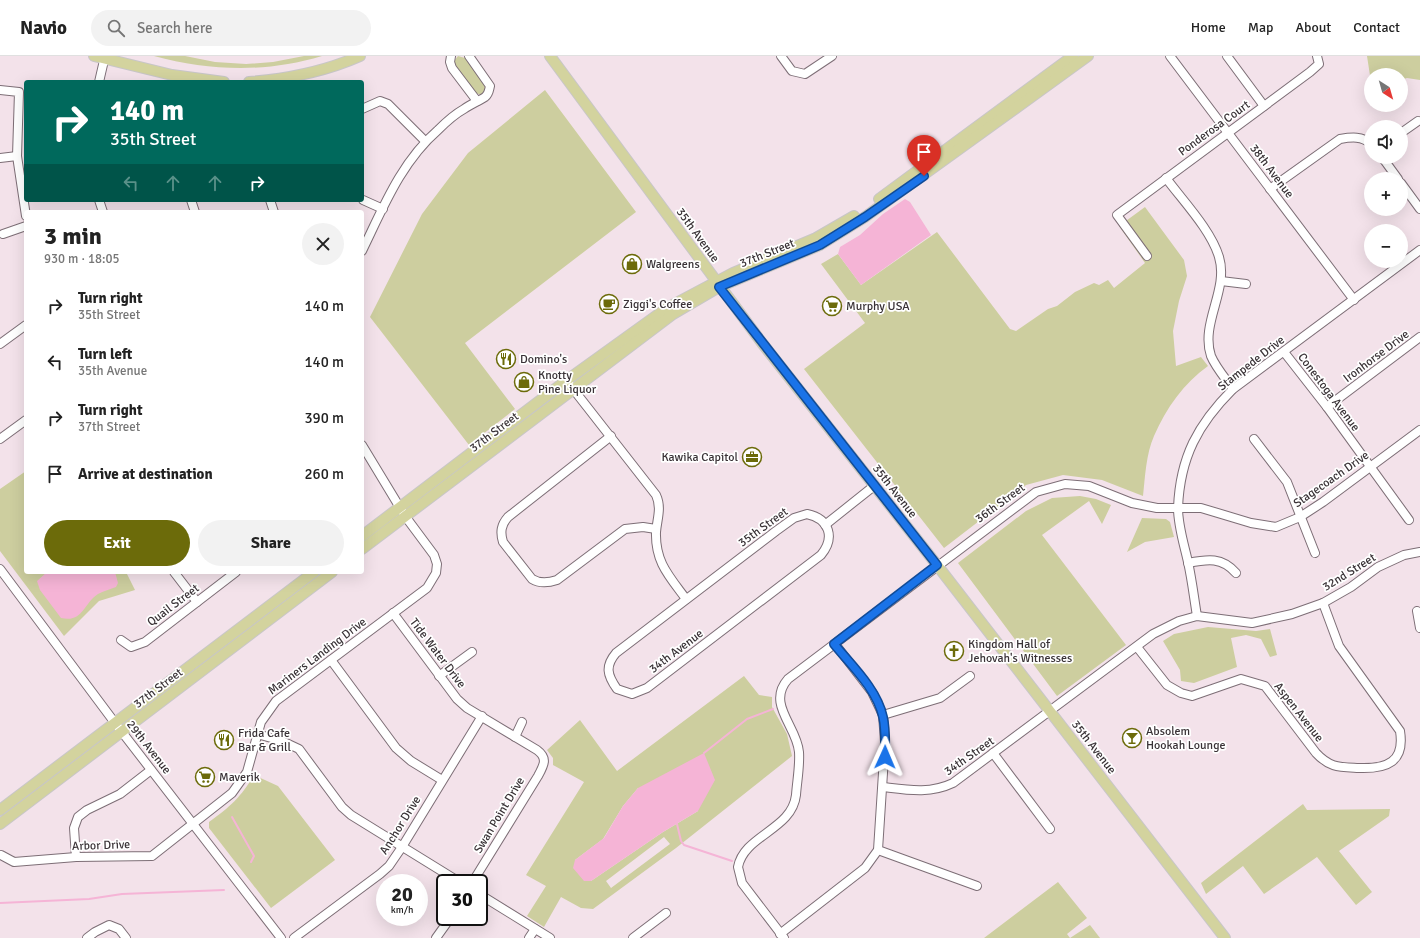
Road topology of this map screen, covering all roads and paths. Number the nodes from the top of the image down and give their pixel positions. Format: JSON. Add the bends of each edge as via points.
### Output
{"nodes":[{"id":1,"x":360,"y":56,"type":"edge"},
{"id":2,"x":451,"y":56,"type":"edge"},
{"id":3,"x":469,"y":56,"type":"edge"},
{"id":4,"x":550,"y":56,"type":"edge"},
{"id":5,"x":780,"y":56,"type":"edge"},
{"id":6,"x":832,"y":56,"type":"edge"},
{"id":7,"x":1073,"y":56,"type":"edge"},
{"id":8,"x":1088,"y":56,"type":"edge"},
{"id":9,"x":1170,"y":56,"type":"edge"},
{"id":10,"x":1227,"y":56,"type":"edge"},
{"id":11,"x":1318,"y":56,"type":"edge"},
{"id":12,"x":101,"y":57,"type":"edge"},
{"id":13,"x":98,"y":80,"type":"edge"},
{"id":14,"x":209,"y":80,"type":"edge"},
{"id":15,"x":268,"y":80,"type":"edge"},
{"id":16,"x":2,"y":90,"type":"edge"},
{"id":17,"x":477,"y":101,"type":"junction"},
{"id":18,"x":1264,"y":106,"type":"junction"},
{"id":19,"x":364,"y":108,"type":"edge"},
{"id":20,"x":1418,"y":121,"type":"dead end"},
{"id":21,"x":1408,"y":128,"type":"edge"},
{"id":22,"x":1229,"y":132,"type":"junction"},
{"id":23,"x":1364,"y":139,"type":"edge"},
{"id":24,"x":425,"y":141,"type":"junction"},
{"id":25,"x":16,"y":156,"type":"junction"},
{"id":26,"x":0,"y":158,"type":"edge"},
{"id":27,"x":1166,"y":178,"type":"junction"},
{"id":28,"x":1270,"y":189,"type":"junction"},
{"id":29,"x":1408,"y":196,"type":"edge"},
{"id":30,"x":364,"y":200,"type":"edge"},
{"id":31,"x":1420,"y":208,"type":"edge"},
{"id":32,"x":25,"y":210,"type":"edge"},
{"id":33,"x":383,"y":210,"type":"junction"},
{"id":34,"x":24,"y":227,"type":"edge"},
{"id":35,"x":3,"y":234,"type":"dead end"},
{"id":36,"x":364,"y":247,"type":"edge"},
{"id":37,"x":1420,"y":250,"type":"edge"},
{"id":38,"x":1147,"y":256,"type":"dead end"},
{"id":39,"x":1221,"y":281,"type":"junction"},
{"id":40,"x":717,"y":284,"type":"junction"},
{"id":41,"x":1246,"y":284,"type":"dead end"},
{"id":42,"x":1354,"y":300,"type":"junction"},
{"id":43,"x":24,"y":326,"type":"edge"},
{"id":44,"x":1420,"y":337,"type":"edge"},
{"id":45,"x":0,"y":344,"type":"edge"},
{"id":46,"x":1284,"y":352,"type":"junction"},
{"id":47,"x":566,"y":380,"type":"junction"},
{"id":48,"x":573,"y":388,"type":"junction"},
{"id":49,"x":1233,"y":389,"type":"junction"},
{"id":50,"x":1327,"y":408,"type":"junction"},
{"id":51,"x":24,"y":421,"type":"edge"},
{"id":52,"x":1420,"y":430,"type":"edge"},
{"id":53,"x":611,"y":436,"type":"junction"},
{"id":54,"x":0,"y":439,"type":"edge"},
{"id":55,"x":1254,"y":439,"type":"dead end"},
{"id":56,"x":364,"y":449,"type":"edge"},
{"id":57,"x":1369,"y":466,"type":"junction"},
{"id":58,"x":874,"y":486,"type":"junction"},
{"id":59,"x":400,"y":507,"type":"junction"},
{"id":60,"x":1178,"y":509,"type":"junction"},
{"id":61,"x":405,"y":516,"type":"junction"},
{"id":62,"x":1300,"y":517,"type":"junction"},
{"id":63,"x":1409,"y":520,"type":"dead end"},
{"id":64,"x":825,"y":525,"type":"junction"},
{"id":65,"x":656,"y":529,"type":"junction"},
{"id":66,"x":364,"y":534,"type":"edge"},
{"id":67,"x":364,"y":547,"type":"edge"},
{"id":68,"x":1420,"y":552,"type":"edge"},
{"id":69,"x":1315,"y":553,"type":"dead end"},
{"id":70,"x":1188,"y":563,"type":"junction"},
{"id":71,"x":937,"y":565,"type":"junction"},
{"id":72,"x":0,"y":569,"type":"edge"},
{"id":73,"x":1236,"y":573,"type":"dead end"},
{"id":74,"x":176,"y":574,"type":"edge"},
{"id":75,"x":233,"y":574,"type":"edge"},
{"id":76,"x":311,"y":574,"type":"edge"},
{"id":77,"x":329,"y":574,"type":"edge"},
{"id":78,"x":686,"y":599,"type":"junction"},
{"id":79,"x":197,"y":602,"type":"junction"},
{"id":80,"x":1323,"y":603,"type":"junction"},
{"id":81,"x":1417,"y":611,"type":"dead end"},
{"id":82,"x":393,"y":613,"type":"junction"},
{"id":83,"x":1197,"y":616,"type":"junction"},
{"id":84,"x":1420,"y":628,"type":"edge"},
{"id":85,"x":121,"y":640,"type":"dead end"},
{"id":86,"x":834,"y":644,"type":"junction"},
{"id":87,"x":1137,"y":647,"type":"junction"},
{"id":88,"x":472,"y":652,"type":"dead end"},
{"id":89,"x":330,"y":660,"type":"junction"},
{"id":90,"x":439,"y":676,"type":"junction"},
{"id":91,"x":970,"y":676,"type":"dead end"},
{"id":92,"x":1050,"y":712,"type":"junction"},
{"id":93,"x":882,"y":715,"type":"junction"},
{"id":94,"x":482,"y":716,"type":"junction"},
{"id":95,"x":522,"y":722,"type":"dead end"},
{"id":96,"x":115,"y":723,"type":"junction"},
{"id":97,"x":122,"y":732,"type":"junction"},
{"id":98,"x":257,"y":734,"type":"junction"},
{"id":99,"x":516,"y":737,"type":"junction"},
{"id":100,"x":993,"y":753,"type":"junction"},
{"id":101,"x":544,"y":759,"type":"joint"},
{"id":102,"x":151,"y":770,"type":"junction"},
{"id":103,"x":442,"y":780,"type":"junction"},
{"id":104,"x":883,"y":787,"type":"junction"},
{"id":105,"x":0,"y":810,"type":"edge"},
{"id":106,"x":0,"y":824,"type":"edge"},
{"id":107,"x":193,"y":824,"type":"junction"},
{"id":108,"x":1050,"y":829,"type":"dead end"},
{"id":109,"x":402,"y":847,"type":"junction"},
{"id":110,"x":878,"y":850,"type":"junction"},
{"id":111,"x":1,"y":855,"type":"edge"},
{"id":112,"x":76,"y":858,"type":"junction"},
{"id":113,"x":446,"y":874,"type":"edge"},
{"id":114,"x":477,"y":874,"type":"edge"},
{"id":115,"x":977,"y":886,"type":"dead end"},
{"id":116,"x":488,"y":900,"type":"edge"},
{"id":117,"x":666,"y":913,"type":"dead end"},
{"id":118,"x":445,"y":926,"type":"edge"},
{"id":119,"x":535,"y":929,"type":"junction"},
{"id":120,"x":782,"y":936,"type":"edge"},
{"id":121,"x":87,"y":938,"type":"edge"},
{"id":122,"x":126,"y":938,"type":"edge"},
{"id":123,"x":281,"y":938,"type":"edge"},
{"id":124,"x":294,"y":938,"type":"edge"},
{"id":125,"x":436,"y":938,"type":"edge"},
{"id":126,"x":529,"y":938,"type":"edge"},
{"id":127,"x":550,"y":938,"type":"edge"},
{"id":128,"x":633,"y":938,"type":"edge"},
{"id":129,"x":1225,"y":938,"type":"edge"}],
"edges":[{"from":1,"to":15,"type":"main road","via":[[296,77]]},
{"from":2,"to":17,"type":"street","via":[[452,68]]},
{"from":3,"to":17,"type":"street","via":[[490,86],[486,96]]},
{"from":4,"to":40,"type":"main road","name":"35th Avenue"},
{"from":5,"to":6,"type":"street","via":[[792,71],[805,74]]},
{"from":7,"to":40,"type":"main road","name":"37th Street","via":[[861,212],[816,238]]},
{"from":8,"to":40,"type":"main road","name":"37th Street","via":[[865,217],[820,245]]},
{"from":9,"to":22,"type":"street","name":"38th Avenue"},
{"from":10,"to":18,"type":"street"},
{"from":11,"to":18,"type":"street","name":"Ponderosa Court","via":[[1319,64]]},
{"from":12,"to":13,"type":"street"},
{"from":12,"to":14,"type":"main road","via":[[172,75]]},
{"from":16,"to":25,"type":"street","via":[[19,92]]},
{"from":17,"to":24,"type":"street","via":[[462,110]]},
{"from":18,"to":22,"type":"street","name":"Ponderosa Court"},
{"from":19,"to":24,"type":"street","via":[[380,101],[388,104]]},
{"from":20,"to":21,"type":"street"},
{"from":22,"to":27,"type":"street","name":"Ponderosa Court"},
{"from":22,"to":28,"type":"street","name":"38th Avenue"},
{"from":23,"to":28,"type":"street","via":[[1353,136],[1340,139]]},
{"from":24,"to":33,"type":"street","via":[[402,171]]},
{"from":25,"to":26,"type":"street"},
{"from":25,"to":32,"type":"street"},
{"from":27,"to":38,"type":"street","name":"Ponderosa Court","via":[[1117,215]]},
{"from":27,"to":39,"type":"street","via":[[1212,242],[1219,258]]},
{"from":28,"to":42,"type":"street","name":"38th Avenue"},
{"from":29,"to":31,"type":"street"},
{"from":30,"to":33,"type":"street"},
{"from":33,"to":36,"type":"street"},
{"from":34,"to":35,"type":"street"},
{"from":37,"to":42,"type":"street","name":"Stampede Drive"},
{"from":39,"to":41,"type":"street"},
{"from":39,"to":49,"type":"street","via":[[1208,344],[1221,374]]},
{"from":40,"to":47,"type":"main road","name":"37th Street","via":[[667,308]]},
{"from":40,"to":48,"type":"main road","name":"37th Street"},
{"from":40,"to":58,"type":"main road","name":"35th Avenue"},
{"from":42,"to":46,"type":"street","name":"Stampede Drive"},
{"from":43,"to":45,"type":"street"},
{"from":44,"to":50,"type":"street","name":"Ironhorse Drive"},
{"from":46,"to":49,"type":"street","name":"Stampede Drive"},
{"from":46,"to":50,"type":"street","name":"Conestoga Avenue"},
{"from":47,"to":48,"type":"street"},
{"from":47,"to":59,"type":"main road","name":"37th Street"},
{"from":48,"to":53,"type":"street"},
{"from":48,"to":61,"type":"main road","name":"37th Street"},
{"from":49,"to":60,"type":"street","name":"Stampede Drive","via":[[1213,409],[1196,435],[1186,458]]},
{"from":50,"to":57,"type":"street","name":"Conestoga Avenue"},
{"from":51,"to":54,"type":"street"},
{"from":52,"to":57,"type":"street","name":"Stagecoach Drive"},
{"from":53,"to":65,"type":"street","via":[[656,495],[660,514]]},
{"from":53,"to":65,"type":"street","via":[[508,517],[501,528],[503,542],[532,579],[547,583],[557,580],[625,529]]},
{"from":55,"to":62,"type":"street","via":[[1287,482]]},
{"from":56,"to":59,"type":"street","name":"Mariners Landing Drive"},
{"from":57,"to":62,"type":"street","name":"Stagecoach Drive"},
{"from":57,"to":63,"type":"street","name":"Conestoga Avenue"},
{"from":58,"to":64,"type":"street"},
{"from":58,"to":71,"type":"main road","name":"35th Avenue"},
{"from":59,"to":61,"type":"street","name":"Mariners Landing Drive"},
{"from":59,"to":66,"type":"main road","name":"37th Street"},
{"from":60,"to":62,"type":"street","name":"Stagecoach Drive","via":[[1201,508],[1251,523],[1276,527]]},
{"from":60,"to":70,"type":"street","name":"Stampede Drive"},
{"from":60,"to":71,"type":"street","name":"36th Street","via":[[1132,503],[1089,486],[1065,484],[1036,492]]},
{"from":61,"to":67,"type":"main road","name":"37th Street"},
{"from":61,"to":82,"type":"street","name":"Mariners Landing Drive","via":[[434,555],[436,573],[427,588]]},
{"from":62,"to":69,"type":"street"},
{"from":64,"to":78,"type":"street","name":"35th Street","via":[[811,515],[794,518]]},
{"from":64,"to":78,"type":"street","name":"34th Avenue","via":[[829,533],[828,545],[821,555],[804,569],[647,688],[632,694],[619,691],[609,679],[610,660]]},
{"from":65,"to":78,"type":"street","via":[[657,552],[661,565]]},
{"from":68,"to":80,"type":"street","name":"32nd Street","via":[[1404,555],[1378,567]]},
{"from":70,"to":73,"type":"street","via":[[1216,561],[1228,564]]},
{"from":70,"to":83,"type":"street","name":"Stampede Drive"},
{"from":71,"to":86,"type":"street"},
{"from":71,"to":92,"type":"main road","name":"35th Avenue"},
{"from":72,"to":96,"type":"street","name":"29th Avenue"},
{"from":74,"to":79,"type":"street"},
{"from":75,"to":79,"type":"street","name":"Quail Street"},
{"from":76,"to":96,"type":"main road","name":"37th Street"},
{"from":77,"to":97,"type":"main road","name":"37th Street"},
{"from":79,"to":85,"type":"street","name":"Quail Street","via":[[145,642],[130,647]]},
{"from":80,"to":83,"type":"street","name":"32nd Street","via":[[1292,614],[1252,623]]},
{"from":80,"to":87,"type":"street","name":"Aspen Avenue","via":[[1339,646],[1400,730],[1402,744],[1398,757],[1377,768],[1335,767],[1325,762],[1316,754],[1265,686],[1241,679],[1192,696],[1181,694],[1167,685]]},
{"from":81,"to":84,"type":"street"},
{"from":82,"to":89,"type":"street","name":"Mariners Landing Drive"},
{"from":82,"to":90,"type":"street","name":"Tide Water Drive"},
{"from":83,"to":87,"type":"street","name":"34th Street","via":[[1178,621],[1153,634]]},
{"from":86,"to":93,"type":"street","via":[[872,692]]},
{"from":86,"to":120,"type":"street","via":[[783,684],[779,700],[781,710],[796,738],[799,752],[795,798],[777,826],[746,850],[738,867],[742,883]]},
{"from":87,"to":92,"type":"street","name":"34th Street"},
{"from":88,"to":90,"type":"street"},
{"from":89,"to":98,"type":"street","name":"Mariners Landing Drive","via":[[276,700]]},
{"from":89,"to":103,"type":"street","via":[[396,748],[411,761]]},
{"from":90,"to":94,"type":"street","name":"Tide Water Drive","via":[[457,699]]},
{"from":91,"to":93,"type":"street","via":[[940,698]]},
{"from":92,"to":100,"type":"street","name":"34th Street"},
{"from":92,"to":129,"type":"main road","name":"35th Avenue"},
{"from":93,"to":104,"type":"street","via":[[886,742]]},
{"from":94,"to":99,"type":"street","name":"Tide Water Drive"},
{"from":94,"to":103,"type":"street","name":"Anchor Drive"},
{"from":95,"to":99,"type":"street"},
{"from":96,"to":97,"type":"street","name":"29th Avenue"},
{"from":96,"to":105,"type":"main road","name":"37th Street"},
{"from":97,"to":102,"type":"street","name":"29th Avenue"},
{"from":97,"to":106,"type":"main road","name":"37th Street"},
{"from":98,"to":107,"type":"street","name":"Mariners Landing Drive","via":[[241,783]]},
{"from":98,"to":109,"type":"street","via":[[299,749],[342,807]]},
{"from":99,"to":101,"type":"street","name":"Tide Water Drive","via":[[542,754]]},
{"from":100,"to":104,"type":"street","name":"34th Street","via":[[942,788],[923,791]]},
{"from":100,"to":108,"type":"street"},
{"from":101,"to":114,"type":"street","name":"Swan Point Drive","via":[[541,770]]},
{"from":102,"to":107,"type":"street","name":"29th Avenue"},
{"from":102,"to":112,"type":"street","via":[[120,794],[78,817],[74,828]]},
{"from":103,"to":109,"type":"street","name":"Anchor Drive"},
{"from":104,"to":110,"type":"street"},
{"from":107,"to":112,"type":"street","name":"Arbor Drive","via":[[152,856]]},
{"from":107,"to":123,"type":"street","name":"29th Avenue"},
{"from":109,"to":113,"type":"street"},
{"from":109,"to":124,"type":"street","name":"Anchor Drive","via":[[380,874]]},
{"from":110,"to":115,"type":"street"},
{"from":110,"to":120,"type":"street","via":[[865,868]]},
{"from":111,"to":112,"type":"street","name":"Arbor Drive","via":[[14,862]]},
{"from":116,"to":119,"type":"street"},
{"from":117,"to":128,"type":"street"},
{"from":118,"to":125,"type":"street"},
{"from":119,"to":126,"type":"street"},
{"from":119,"to":127,"type":"street"},
{"from":121,"to":122,"type":"street","via":[[109,926],[119,929]]}]}
